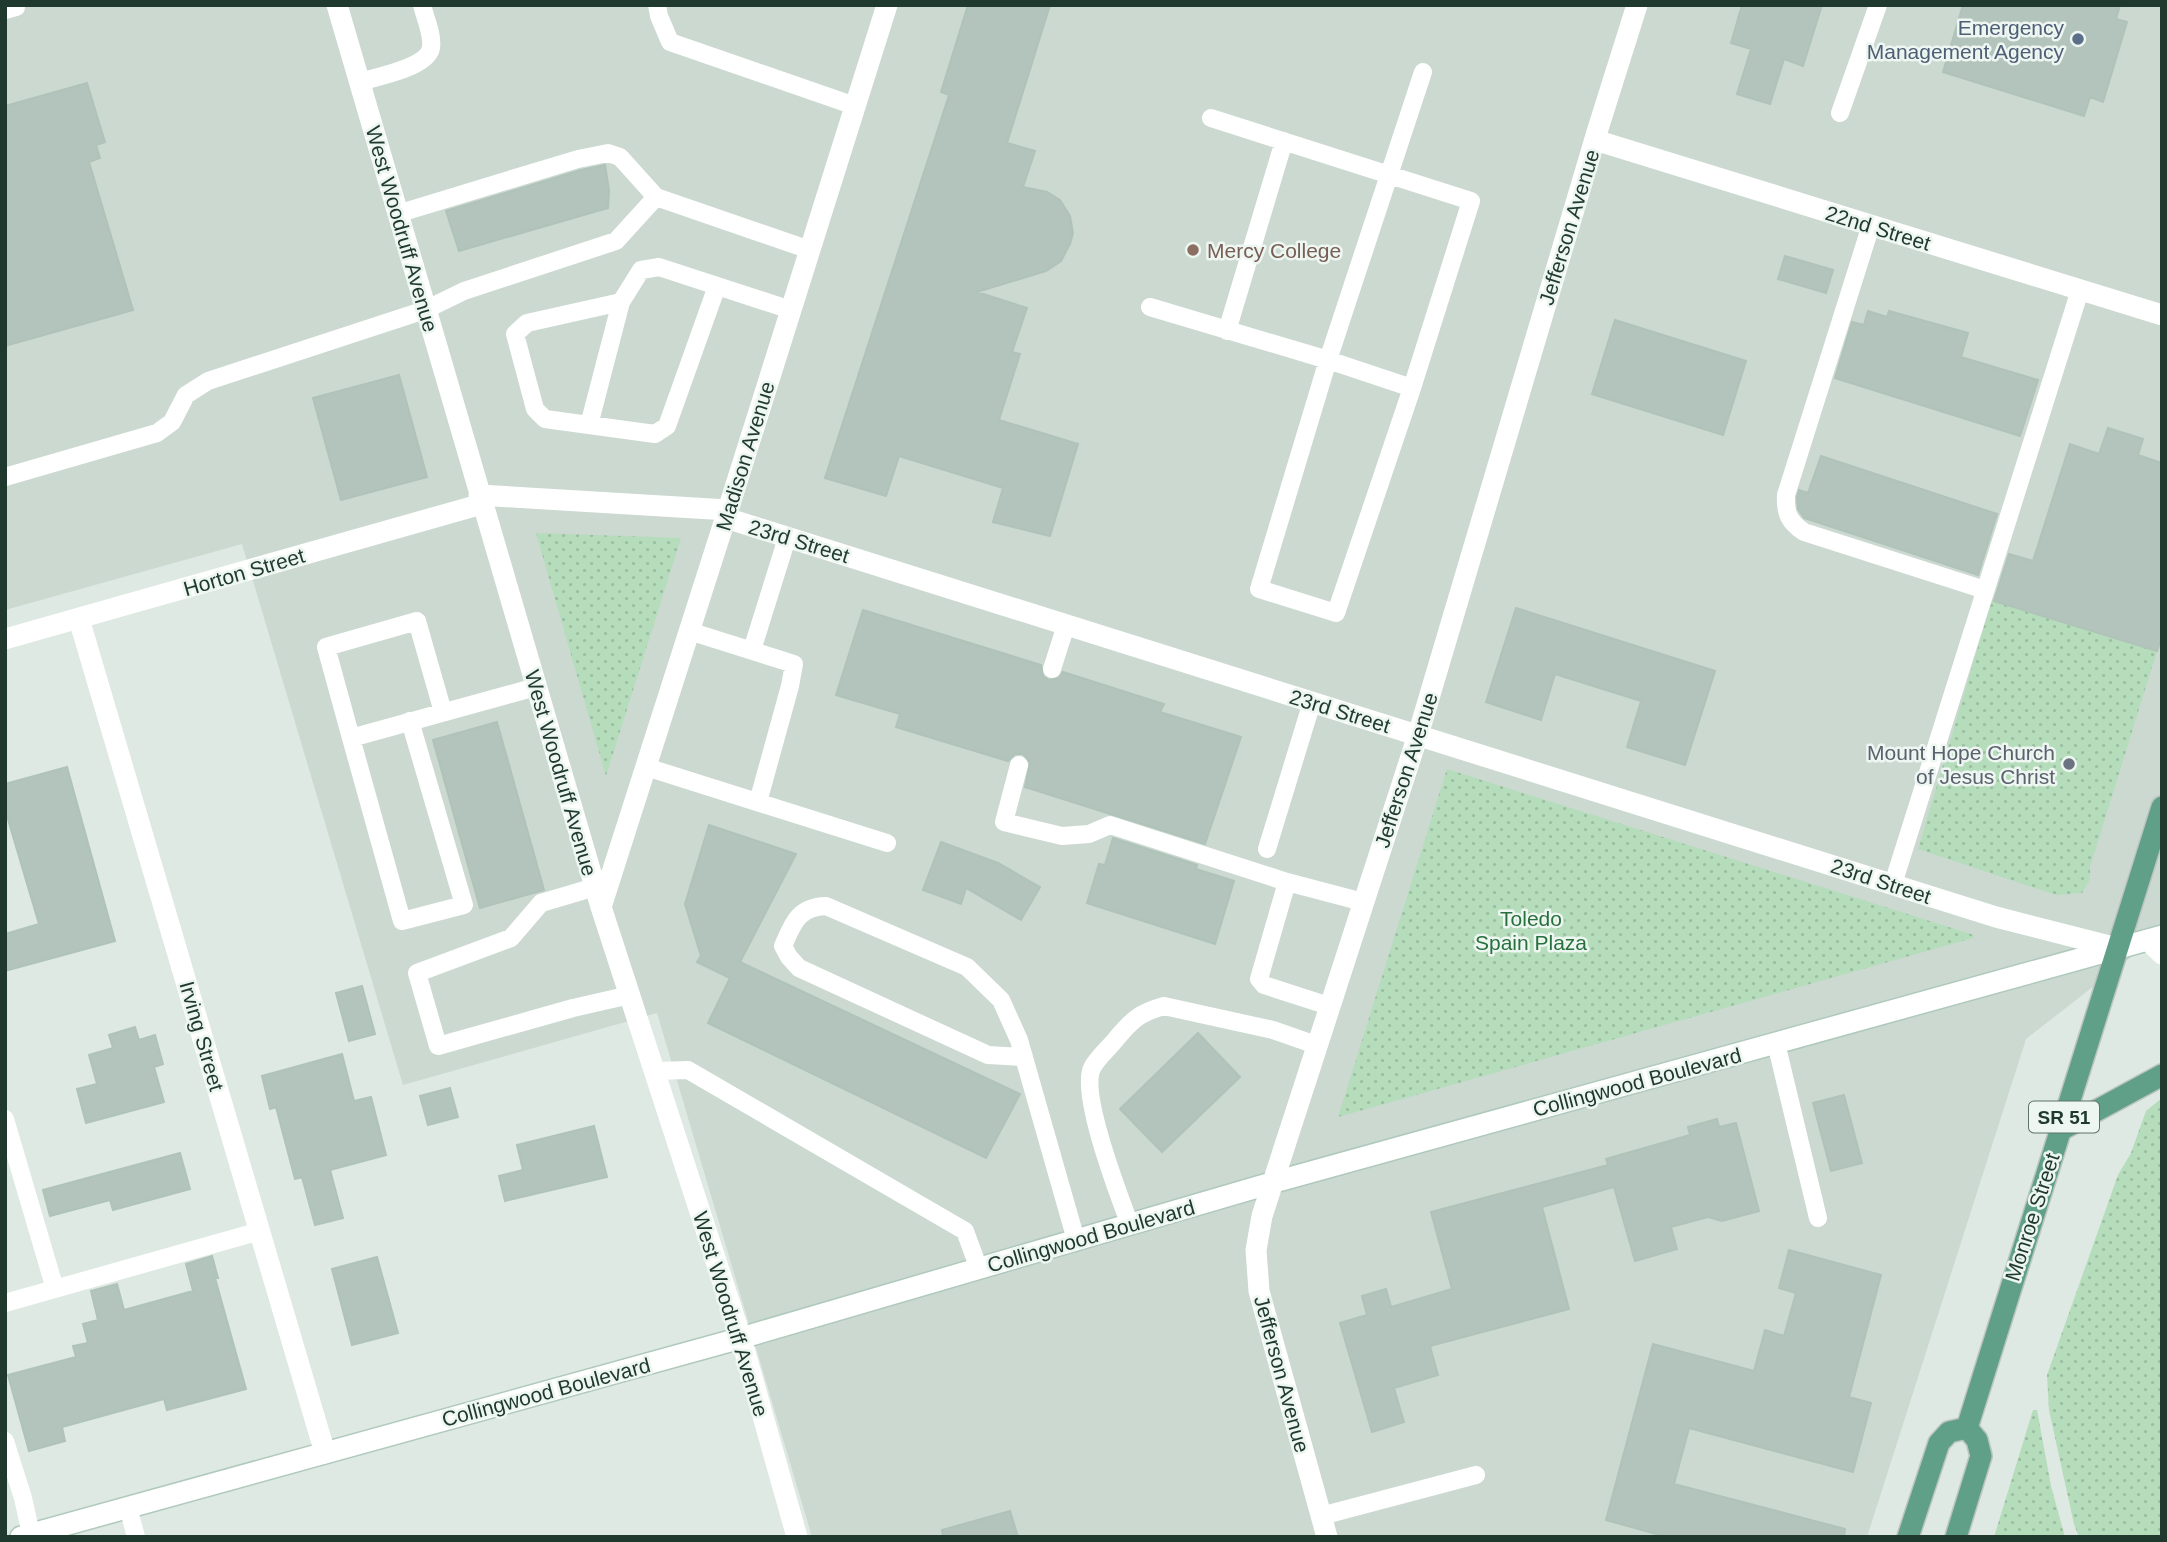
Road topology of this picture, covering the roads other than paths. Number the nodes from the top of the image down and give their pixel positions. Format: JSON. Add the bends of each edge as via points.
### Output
{"nodes":[{"id":1,"x":337,"y":5,"type":"edge"},
{"id":2,"x":422,"y":5,"type":"edge"},
{"id":3,"x":657,"y":5,"type":"edge"},
{"id":4,"x":887,"y":5,"type":"edge"},
{"id":5,"x":1637,"y":5,"type":"edge"},
{"id":6,"x":1878,"y":5,"type":"edge"},
{"id":7,"x":1423,"y":72,"type":"dead end"},
{"id":8,"x":359,"y":82,"type":"junction"},
{"id":9,"x":855,"y":106,"type":"junction"},
{"id":10,"x":1840,"y":113,"type":"dead end"},
{"id":11,"x":1211,"y":118,"type":"dead end"},
{"id":12,"x":1595,"y":140,"type":"junction"},
{"id":13,"x":1284,"y":141,"type":"junction"},
{"id":14,"x":1388,"y":174,"type":"junction"},
{"id":15,"x":656,"y":197,"type":"junction"},
{"id":16,"x":397,"y":214,"type":"junction"},
{"id":17,"x":1871,"y":225,"type":"junction"},
{"id":18,"x":810,"y":250,"type":"junction"},
{"id":19,"x":717,"y":286,"type":"junction"},
{"id":20,"x":2080,"y":290,"type":"junction"},
{"id":21,"x":621,"y":302,"type":"junction"},
{"id":22,"x":1150,"y":307,"type":"dead end"},
{"id":23,"x":425,"y":310,"type":"junction"},
{"id":24,"x":791,"y":310,"type":"junction"},
{"id":25,"x":2162,"y":315,"type":"edge"},
{"id":26,"x":1227,"y":331,"type":"junction"},
{"id":27,"x":1328,"y":360,"type":"junction"},
{"id":28,"x":1412,"y":387,"type":"junction"},
{"id":29,"x":589,"y":425,"type":"junction"},
{"id":30,"x":5,"y":477,"type":"edge"},
{"id":31,"x":480,"y":500,"type":"junction"},
{"id":32,"x":727,"y":514,"type":"junction"},
{"id":33,"x":787,"y":538,"type":"junction"},
{"id":34,"x":1985,"y":590,"type":"junction"},
{"id":35,"x":79,"y":619,"type":"junction"},
{"id":36,"x":1066,"y":625,"type":"junction"},
{"id":37,"x":690,"y":631,"type":"junction"},
{"id":38,"x":5,"y":639,"type":"edge"},
{"id":39,"x":752,"y":650,"type":"junction"},
{"id":40,"x":1052,"y":669,"type":"dead end"},
{"id":41,"x":536,"y":687,"type":"junction"},
{"id":42,"x":1312,"y":702,"type":"junction"},
{"id":43,"x":443,"y":712,"type":"junction"},
{"id":44,"x":410,"y":721,"type":"junction"},
{"id":45,"x":1418,"y":735,"type":"junction"},
{"id":46,"x":351,"y":738,"type":"junction"},
{"id":47,"x":1019,"y":765,"type":"dead end"},
{"id":48,"x":646,"y":767,"type":"junction"},
{"id":49,"x":758,"y":802,"type":"junction"},
{"id":50,"x":2162,"y":807,"type":"edge"},
{"id":51,"x":887,"y":844,"type":"dead end"},
{"id":52,"x":1268,"y":849,"type":"dead end"},
{"id":53,"x":1287,"y":882,"type":"junction"},
{"id":54,"x":1893,"y":884,"type":"junction"},
{"id":55,"x":598,"y":897,"type":"junction"},
{"id":56,"x":1363,"y":902,"type":"junction"},
{"id":57,"x":2157,"y":944,"type":"edge"},
{"id":58,"x":2117,"y":948,"type":"junction"},
{"id":59,"x":629,"y":995,"type":"junction"},
{"id":60,"x":1329,"y":1006,"type":"junction"},
{"id":61,"x":1776,"y":1043,"type":"junction"},
{"id":62,"x":1316,"y":1045,"type":"junction"},
{"id":63,"x":1024,"y":1057,"type":"junction"},
{"id":64,"x":654,"y":1071,"type":"junction"},
{"id":65,"x":2162,"y":1075,"type":"edge"},
{"id":66,"x":5,"y":1119,"type":"edge"},
{"id":67,"x":2059,"y":1131,"type":"junction"},
{"id":68,"x":1272,"y":1183,"type":"junction"},
{"id":69,"x":1818,"y":1218,"type":"dead end"},
{"id":70,"x":1129,"y":1225,"type":"junction"},
{"id":71,"x":260,"y":1231,"type":"junction"},
{"id":72,"x":1076,"y":1240,"type":"junction"},
{"id":73,"x":979,"y":1269,"type":"junction"},
{"id":74,"x":55,"y":1289,"type":"junction"},
{"id":75,"x":5,"y":1303,"type":"edge"},
{"id":76,"x":741,"y":1338,"type":"junction"},
{"id":77,"x":1967,"y":1428,"type":"junction"},
{"id":78,"x":5,"y":1441,"type":"edge"},
{"id":79,"x":325,"y":1453,"type":"junction"},
{"id":80,"x":1476,"y":1475,"type":"dead end"},
{"id":81,"x":128,"y":1507,"type":"junction"},
{"id":82,"x":1324,"y":1527,"type":"edge"},
{"id":83,"x":26,"y":1535,"type":"edge"},
{"id":84,"x":136,"y":1537,"type":"edge"},
{"id":85,"x":797,"y":1537,"type":"edge"},
{"id":86,"x":1908,"y":1537,"type":"edge"},
{"id":87,"x":1956,"y":1537,"type":"edge"}],
"edges":[{"from":1,"to":8,"type":"street","name":"West Woodruff Avenue"},
{"from":2,"to":8,"type":"lane","via":[[431,36],[425,59]]},
{"from":3,"to":9,"type":"lane","via":[[670,42]]},
{"from":4,"to":9,"type":"street","name":"Madison Avenue"},
{"from":5,"to":12,"type":"street","name":"Jefferson Avenue"},
{"from":6,"to":10,"type":"lane"},
{"from":7,"to":14,"type":"lane"},
{"from":8,"to":16,"type":"street","name":"West Woodruff Avenue"},
{"from":9,"to":18,"type":"street","name":"Madison Avenue"},
{"from":11,"to":13,"type":"lane"},
{"from":12,"to":17,"type":"street","name":"22nd Street"},
{"from":12,"to":45,"type":"street","name":"Jefferson Avenue"},
{"from":13,"to":14,"type":"lane"},
{"from":13,"to":26,"type":"lane"},
{"from":14,"to":27,"type":"lane"},
{"from":14,"to":28,"type":"lane","via":[[1471,201]]},
{"from":15,"to":16,"type":"lane","via":[[620,157],[608,153]]},
{"from":15,"to":18,"type":"lane"},
{"from":15,"to":23,"type":"lane","via":[[616,241],[464,291]]},
{"from":16,"to":23,"type":"street","name":"West Woodruff Avenue"},
{"from":17,"to":20,"type":"street","name":"22nd Street"},
{"from":17,"to":34,"type":"lane","via":[[1785,510],[1792,524],[1804,532]]},
{"from":18,"to":24,"type":"street","name":"Madison Avenue"},
{"from":19,"to":21,"type":"lane","via":[[659,267],[640,270]]},
{"from":19,"to":24,"type":"lane"},
{"from":19,"to":29,"type":"lane","via":[[667,426],[655,434]]},
{"from":20,"to":25,"type":"street","name":"22nd Street"},
{"from":20,"to":34,"type":"lane"},
{"from":21,"to":29,"type":"lane"},
{"from":21,"to":29,"type":"lane","via":[[527,323],[515,334],[535,409],[545,419]]},
{"from":22,"to":26,"type":"lane"},
{"from":23,"to":30,"type":"lane","via":[[208,381],[186,395],[172,422],[157,433]]},
{"from":23,"to":31,"type":"street","name":"West Woodruff Avenue"},
{"from":24,"to":32,"type":"street","name":"Madison Avenue"},
{"from":26,"to":27,"type":"lane"},
{"from":27,"to":28,"type":"lane"},
{"from":27,"to":28,"type":"lane","via":[[1259,589],[1336,612]]},
{"from":31,"to":32,"type":"street","name":"23rd Street"},
{"from":31,"to":35,"type":"street","name":"Horton Street"},
{"from":31,"to":41,"type":"street","name":"West Woodruff Avenue"},
{"from":32,"to":33,"type":"street","name":"23rd Street"},
{"from":32,"to":37,"type":"street","name":"Madison Avenue"},
{"from":33,"to":36,"type":"street","name":"23rd Street"},
{"from":33,"to":39,"type":"lane"},
{"from":34,"to":54,"type":"lane"},
{"from":35,"to":38,"type":"street","name":"Horton Street"},
{"from":35,"to":71,"type":"street","name":"Irving Street"},
{"from":36,"to":40,"type":"lane"},
{"from":36,"to":42,"type":"street","name":"23rd Street"},
{"from":37,"to":39,"type":"lane"},
{"from":37,"to":48,"type":"street","name":"Madison Avenue"},
{"from":39,"to":49,"type":"lane","via":[[794,664]]},
{"from":41,"to":43,"type":"lane"},
{"from":41,"to":55,"type":"street","name":"West Woodruff Avenue"},
{"from":42,"to":45,"type":"street","name":"23rd Street"},
{"from":42,"to":52,"type":"lane"},
{"from":43,"to":44,"type":"lane"},
{"from":43,"to":46,"type":"lane","via":[[417,621],[326,647]]},
{"from":44,"to":46,"type":"lane"},
{"from":44,"to":46,"type":"lane","via":[[464,905],[402,921]]},
{"from":45,"to":54,"type":"street","name":"23rd Street"},
{"from":45,"to":56,"type":"street","name":"Jefferson Avenue"},
{"from":47,"to":53,"type":"lane","via":[[1003,822],[1062,836],[1089,834],[1110,825]]},
{"from":48,"to":49,"type":"lane"},
{"from":48,"to":55,"type":"street","name":"Madison Avenue"},
{"from":49,"to":51,"type":"lane"},
{"from":50,"to":58,"type":"main road","name":"Monroe Street","number":"SR 51"},
{"from":53,"to":56,"type":"lane"},
{"from":53,"to":60,"type":"lane","via":[[1259,979],[1264,985]]},
{"from":54,"to":58,"type":"street","name":"23rd Street"},
{"from":55,"to":59,"type":"street","name":"West Woodruff Avenue"},
{"from":55,"to":59,"type":"lane","via":[[541,903],[511,938],[417,973],[438,1046]]},
{"from":56,"to":60,"type":"street","name":"Jefferson Avenue"},
{"from":57,"to":58,"type":"street","name":"Collingwood Boulevard"},
{"from":58,"to":61,"type":"street","name":"Collingwood Boulevard"},
{"from":58,"to":67,"type":"main road","name":"Monroe Street","number":"SR 51"},
{"from":59,"to":64,"type":"street","name":"West Woodruff Avenue"},
{"from":60,"to":62,"type":"street","name":"Jefferson Avenue"},
{"from":61,"to":68,"type":"street","name":"Collingwood Boulevard"},
{"from":61,"to":69,"type":"lane"},
{"from":62,"to":68,"type":"street","name":"Jefferson Avenue"},
{"from":62,"to":70,"type":"lane","via":[[1273,1030],[1164,1006],[1134,1017],[1092,1067],[1089,1080],[1114,1185]]},
{"from":63,"to":63,"type":"lane","via":[[1001,1000],[967,967],[826,906],[810,906],[794,921],[783,946],[799,968],[988,1055]]},
{"from":63,"to":72,"type":"lane"},
{"from":64,"to":73,"type":"lane","via":[[688,1070],[965,1231]]},
{"from":64,"to":76,"type":"street","name":"West Woodruff Avenue"},
{"from":65,"to":67,"type":"main road"},
{"from":66,"to":74,"type":"lane"},
{"from":67,"to":77,"type":"main road","name":"Monroe Street","number":"SR 51"},
{"from":68,"to":70,"type":"street","name":"Collingwood Boulevard"},
{"from":68,"to":82,"type":"street","name":"Jefferson Avenue","via":[[1256,1250],[1259,1292]]},
{"from":70,"to":72,"type":"street","name":"Collingwood Boulevard"},
{"from":71,"to":74,"type":"lane"},
{"from":71,"to":79,"type":"street","name":"Irving Street"},
{"from":72,"to":73,"type":"street","name":"Collingwood Boulevard"},
{"from":73,"to":76,"type":"street","name":"Collingwood Boulevard"},
{"from":74,"to":75,"type":"lane"},
{"from":76,"to":79,"type":"street","name":"Collingwood Boulevard"},
{"from":76,"to":85,"type":"street","name":"West Woodruff Avenue"},
{"from":77,"to":86,"type":"main road","via":[[1949,1432],[1940,1443]]},
{"from":77,"to":87,"type":"main road","via":[[1977,1440],[1980,1456]]},
{"from":78,"to":83,"type":"lane","via":[[23,1498]]},
{"from":79,"to":81,"type":"street","name":"Collingwood Boulevard"},
{"from":80,"to":82,"type":"lane"},
{"from":81,"to":83,"type":"street","name":"Collingwood Boulevard"},
{"from":81,"to":84,"type":"lane"}]}
